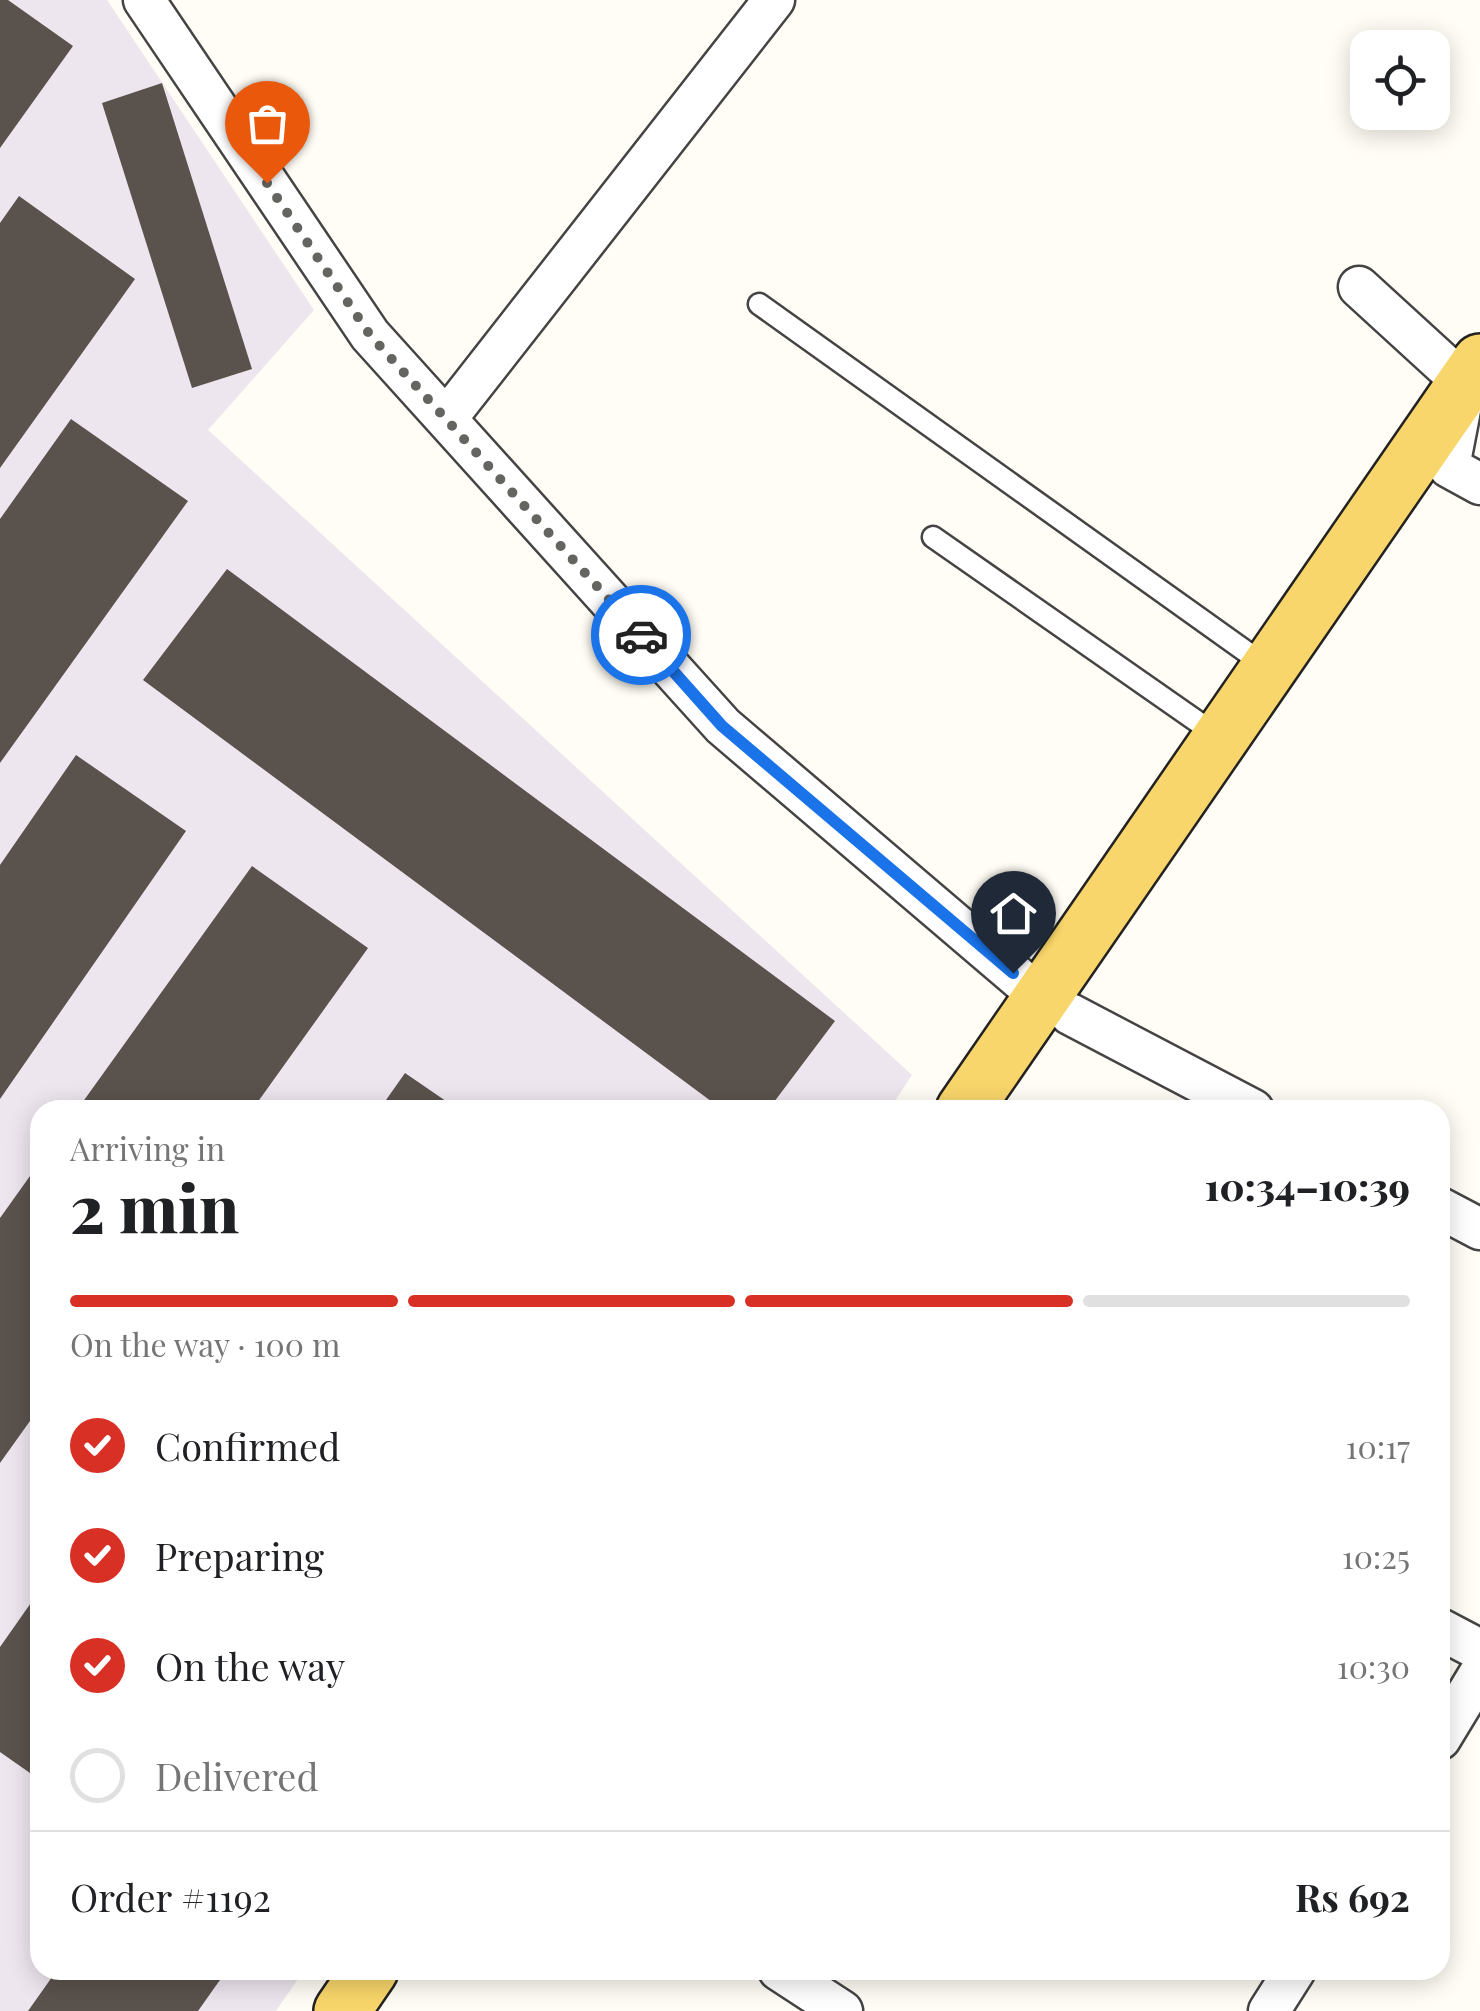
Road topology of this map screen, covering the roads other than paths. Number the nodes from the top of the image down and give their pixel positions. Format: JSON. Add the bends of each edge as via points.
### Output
{"nodes":[{"id":1,"x":144,"y":0,"type":"edge"},
{"id":2,"x":774,"y":0,"type":"edge"},
{"id":3,"x":1359,"y":287,"type":"dead end"},
{"id":4,"x":759,"y":304,"type":"dead end"},
{"id":5,"x":1475,"y":389,"type":"edge"},
{"id":6,"x":446,"y":419,"type":"junction"},
{"id":7,"x":1465,"y":475,"type":"edge"},
{"id":8,"x":933,"y":537,"type":"dead end"},
{"id":9,"x":1271,"y":669,"type":"junction"},
{"id":10,"x":1224,"y":740,"type":"junction"},
{"id":11,"x":1056,"y":1006,"type":"junction"},
{"id":12,"x":973,"y":1100,"type":"edge"},
{"id":13,"x":1007,"y":1100,"type":"edge"},
{"id":14,"x":1234,"y":1100,"type":"edge"},
{"id":15,"x":1450,"y":1213,"type":"edge"},
{"id":16,"x":1480,"y":1229,"type":"edge"},
{"id":17,"x":1450,"y":1634,"type":"edge"},
{"id":18,"x":1480,"y":1650,"type":"edge"},
{"id":19,"x":1480,"y":1673,"type":"edge"},
{"id":20,"x":1450,"y":1722,"type":"edge"},
{"id":21,"x":363,"y":1980,"type":"edge"},
{"id":22,"x":405,"y":1980,"type":"edge"},
{"id":23,"x":1289,"y":1980,"type":"edge"},
{"id":24,"x":787,"y":1988,"type":"edge"},
{"id":25,"x":342,"y":2011,"type":"edge"},
{"id":26,"x":384,"y":2011,"type":"edge"},
{"id":27,"x":842,"y":2011,"type":"edge"},
{"id":28,"x":1269,"y":2011,"type":"edge"}],
"edges":[{"from":1,"to":6,"type":"street","via":[[370,335]]},
{"from":2,"to":6,"type":"street"},
{"from":3,"to":5,"type":"street"},
{"from":4,"to":9,"type":"lane"},
{"from":5,"to":7,"type":"main road"},
{"from":5,"to":9,"type":"main road"},
{"from":6,"to":11,"type":"street","via":[[722,726]]},
{"from":7,"to":11,"type":"main road"},
{"from":8,"to":10,"type":"lane"},
{"from":9,"to":10,"type":"main road"},
{"from":10,"to":11,"type":"main road"},
{"from":11,"to":12,"type":"main road"},
{"from":11,"to":13,"type":"main road"},
{"from":11,"to":14,"type":"street"},
{"from":15,"to":16,"type":"street"},
{"from":17,"to":18,"type":"street"},
{"from":19,"to":20,"type":"street"},
{"from":21,"to":25,"type":"main road"},
{"from":22,"to":26,"type":"main road"},
{"from":23,"to":28,"type":"street"},
{"from":24,"to":27,"type":"street"}]}
